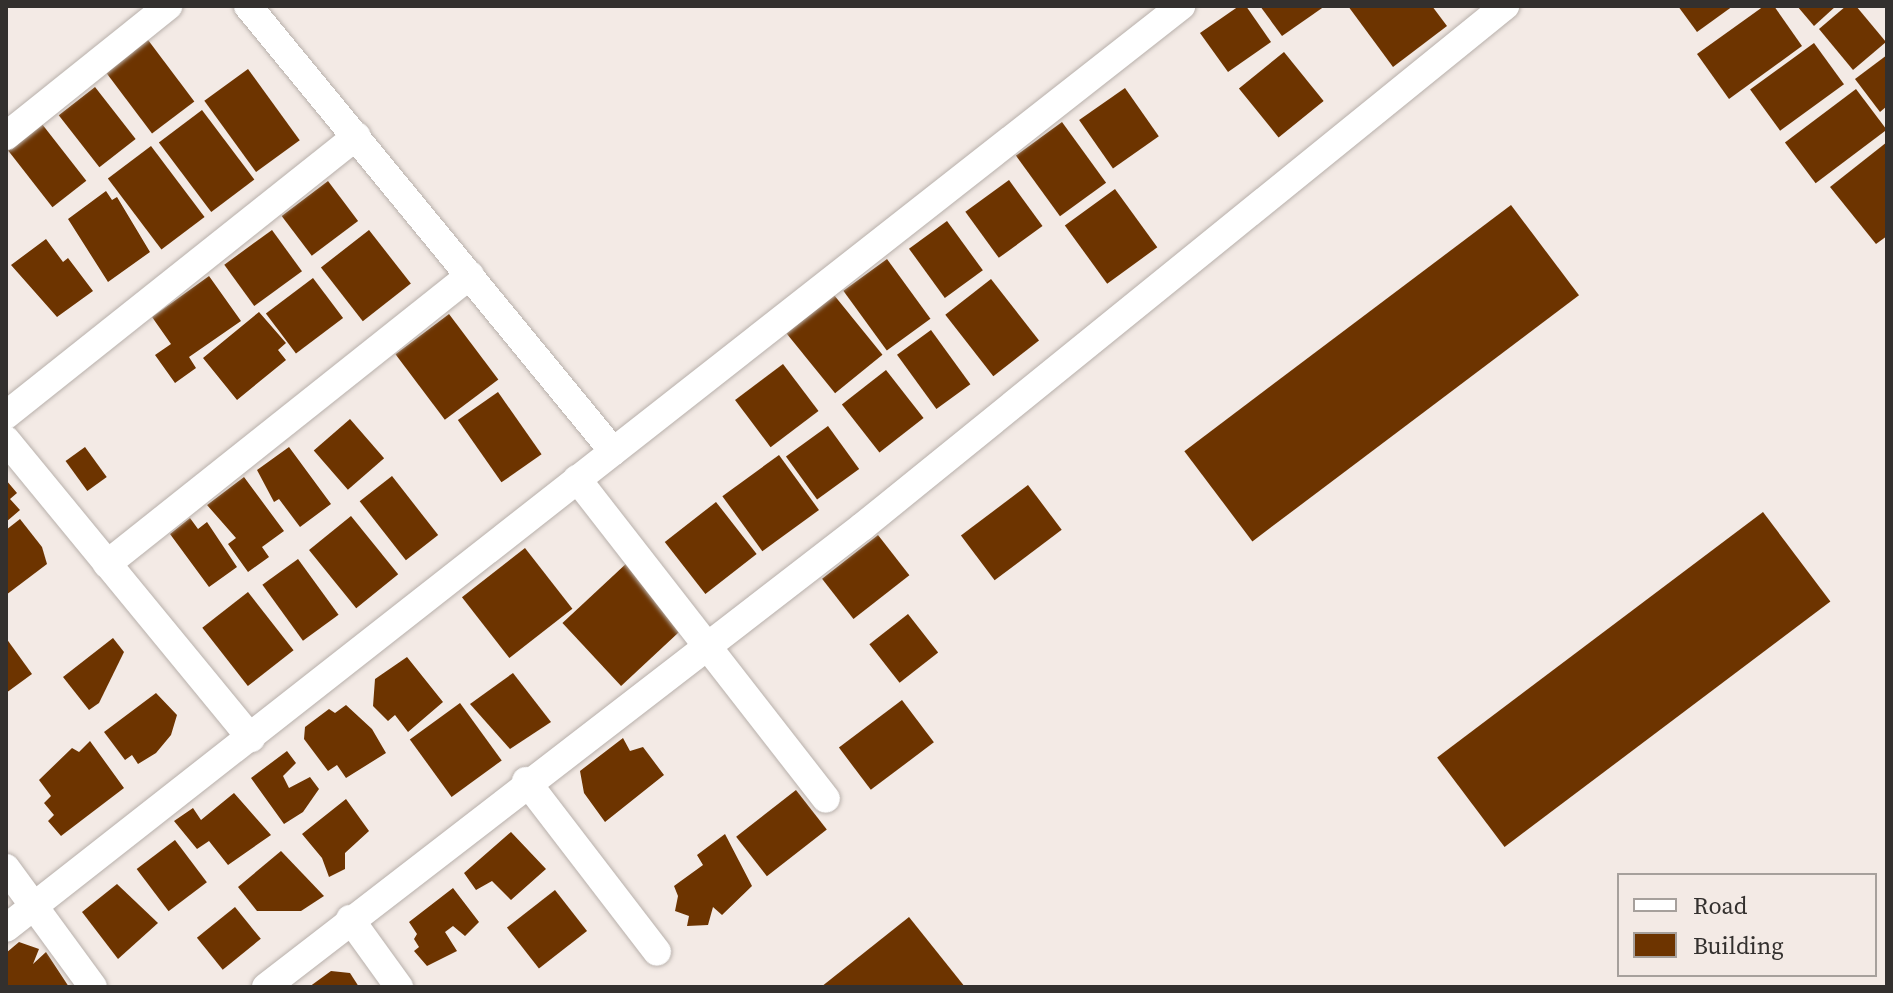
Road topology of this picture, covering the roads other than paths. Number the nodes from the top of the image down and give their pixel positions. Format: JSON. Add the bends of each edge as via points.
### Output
{"nodes":[{"id":1,"x":168,"y":6,"type":"edge"},
{"id":2,"x":248,"y":6,"type":"edge"},
{"id":3,"x":1181,"y":6,"type":"edge"},
{"id":4,"x":1505,"y":6,"type":"edge"},
{"id":5,"x":6,"y":136,"type":"edge"},
{"id":6,"x":357,"y":136,"type":"junction"},
{"id":7,"x":470,"y":275,"type":"junction"},
{"id":8,"x":6,"y":415,"type":"edge"},
{"id":9,"x":6,"y":440,"type":"edge"},
{"id":10,"x":613,"y":451,"type":"junction"},
{"id":11,"x":577,"y":479,"type":"junction"},
{"id":12,"x":107,"y":564,"type":"junction"},
{"id":13,"x":709,"y":645,"type":"junction"},
{"id":14,"x":251,"y":738,"type":"junction"},
{"id":15,"x":526,"y":781,"type":"junction"},
{"id":16,"x":826,"y":799,"type":"dead end"},
{"id":17,"x":6,"y":868,"type":"edge"},
{"id":18,"x":34,"y":905,"type":"junction"},
{"id":19,"x":350,"y":919,"type":"junction"},
{"id":20,"x":6,"y":928,"type":"edge"},
{"id":21,"x":657,"y":952,"type":"dead end"},
{"id":22,"x":93,"y":987,"type":"edge"},
{"id":23,"x":266,"y":987,"type":"edge"},
{"id":24,"x":399,"y":987,"type":"edge"}],
"edges":[{"from":1,"to":5,"type":"street"},
{"from":2,"to":6,"type":"street"},
{"from":3,"to":10,"type":"street"},
{"from":4,"to":13,"type":"street"},
{"from":6,"to":7,"type":"street"},
{"from":6,"to":8,"type":"street"},
{"from":7,"to":10,"type":"street"},
{"from":7,"to":12,"type":"street"},
{"from":9,"to":12,"type":"street"},
{"from":10,"to":11,"type":"street"},
{"from":11,"to":13,"type":"street"},
{"from":11,"to":14,"type":"street"},
{"from":12,"to":14,"type":"street"},
{"from":13,"to":15,"type":"street"},
{"from":13,"to":16,"type":"street"},
{"from":14,"to":18,"type":"street"},
{"from":15,"to":19,"type":"street"},
{"from":15,"to":21,"type":"street"},
{"from":17,"to":18,"type":"street"},
{"from":18,"to":20,"type":"street"},
{"from":18,"to":22,"type":"street"},
{"from":19,"to":23,"type":"street"},
{"from":19,"to":24,"type":"street"}]}
